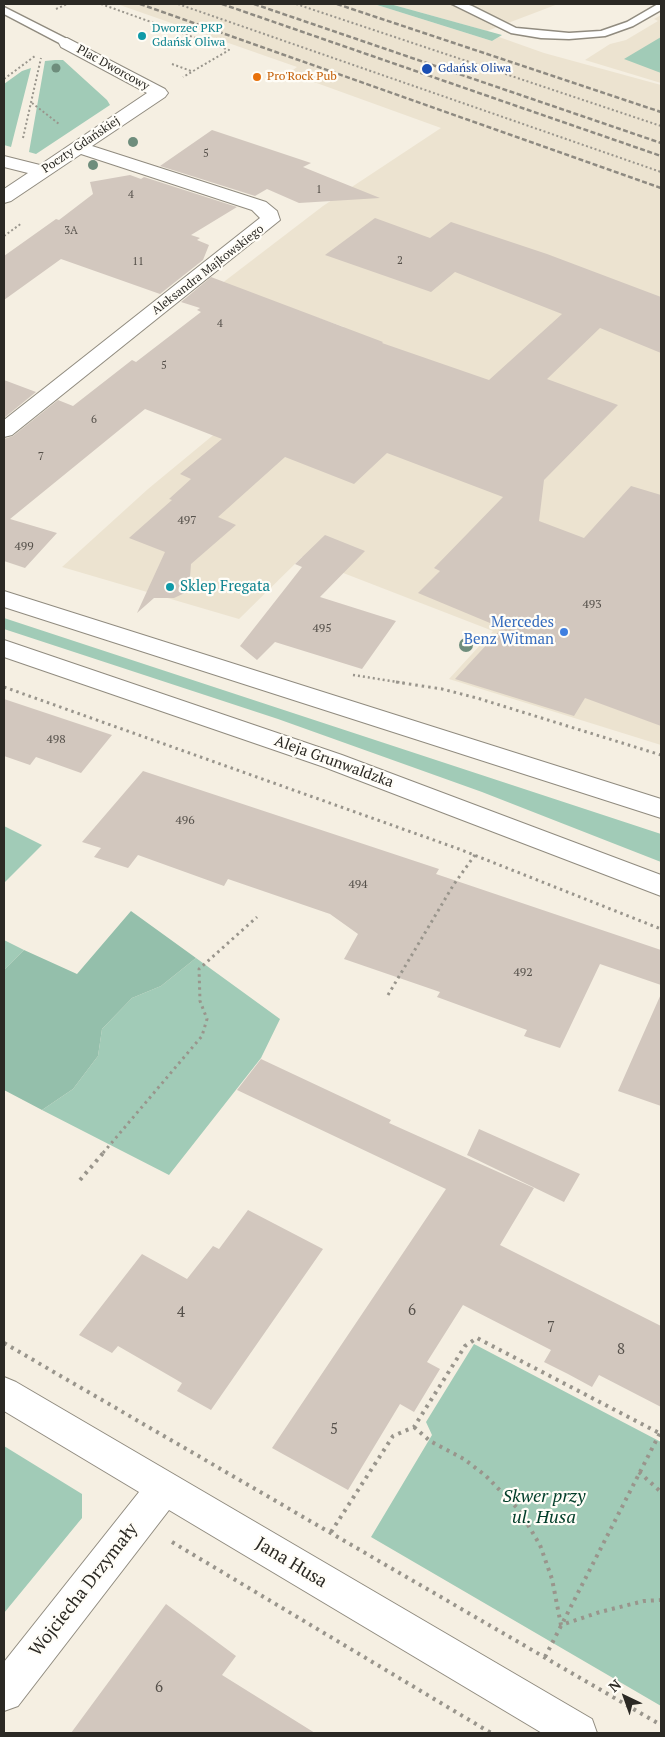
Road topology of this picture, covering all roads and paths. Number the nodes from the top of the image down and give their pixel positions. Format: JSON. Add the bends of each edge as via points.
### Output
{"nodes":[{"id":1,"x":102,"y":4,"type":"edge"},
{"id":2,"x":178,"y":4,"type":"edge"},
{"id":3,"x":296,"y":4,"type":"edge"},
{"id":4,"x":457,"y":4,"type":"edge"},
{"id":5,"x":661,"y":6,"type":"edge"},
{"id":6,"x":4,"y":10,"type":"edge"},
{"id":7,"x":67,"y":43,"type":"joint"},
{"id":8,"x":39,"y":54,"type":"dead end"},
{"id":9,"x":42,"y":57,"type":"dead end"},
{"id":10,"x":191,"y":71,"type":"dead end"},
{"id":11,"x":4,"y":79,"type":"edge"},
{"id":12,"x":159,"y":93,"type":"joint"},
{"id":13,"x":661,"y":126,"type":"edge"},
{"id":14,"x":22,"y":144,"type":"dead end"},
{"id":15,"x":78,"y":147,"type":"junction"},
{"id":16,"x":4,"y":161,"type":"edge"},
{"id":17,"x":42,"y":171,"type":"junction"},
{"id":18,"x":661,"y":172,"type":"edge"},
{"id":19,"x":4,"y":197,"type":"edge"},
{"id":20,"x":4,"y":430,"type":"edge"},
{"id":21,"x":4,"y":599,"type":"edge"},
{"id":22,"x":4,"y":648,"type":"edge"},
{"id":23,"x":344,"y":673,"type":"dead end"},
{"id":24,"x":4,"y":687,"type":"edge"},
{"id":25,"x":661,"y":755,"type":"edge"},
{"id":26,"x":661,"y":809,"type":"edge"},
{"id":27,"x":475,"y":855,"type":"junction"},
{"id":28,"x":661,"y":886,"type":"edge"},
{"id":29,"x":257,"y":916,"type":"dead end"},
{"id":30,"x":661,"y":929,"type":"edge"},
{"id":31,"x":388,"y":995,"type":"dead end"},
{"id":32,"x":80,"y":1180,"type":"dead end"},
{"id":33,"x":4,"y":1343,"type":"edge"},
{"id":34,"x":4,"y":1393,"type":"edge"},
{"id":35,"x":414,"y":1427,"type":"junction"},
{"id":36,"x":660,"y":1433,"type":"edge"},
{"id":37,"x":639,"y":1472,"type":"junction"},
{"id":38,"x":164,"y":1488,"type":"junction"},
{"id":39,"x":661,"y":1492,"type":"edge"},
{"id":40,"x":138,"y":1521,"type":"junction"},
{"id":41,"x":331,"y":1532,"type":"junction"},
{"id":42,"x":661,"y":1600,"type":"edge"},
{"id":43,"x":561,"y":1625,"type":"junction"},
{"id":44,"x":545,"y":1657,"type":"junction"},
{"id":45,"x":4,"y":1692,"type":"edge"},
{"id":46,"x":661,"y":1725,"type":"edge"},
{"id":47,"x":491,"y":1733,"type":"edge"},
{"id":48,"x":578,"y":1733,"type":"edge"}],
"edges":[{"from":1,"to":10,"type":"path","via":[[229,50]]},
{"from":2,"to":18,"type":"path"},
{"from":3,"to":13,"type":"path"},
{"from":4,"to":5,"type":"lane","via":[[514,30],[569,36],[607,32],[630,24]]},
{"from":6,"to":7,"type":"lane"},
{"from":7,"to":12,"type":"street","name":"Plac Dworcowy"},
{"from":8,"to":11,"type":"path"},
{"from":9,"to":14,"type":"path"},
{"from":12,"to":15,"type":"street","name":"Poczty Gdańskiej"},
{"from":15,"to":17,"type":"street","name":"Poczty Gdańskiej"},
{"from":15,"to":20,"type":"street","name":"Aleksandra Majkowskiego","via":[[259,206],[270,215],[270,220]]},
{"from":16,"to":17,"type":"street"},
{"from":17,"to":19,"type":"street","name":"Poczty Gdańskiej"},
{"from":21,"to":26,"type":"street"},
{"from":22,"to":28,"type":"street","name":"Aleja Grunwaldzka","via":[[333,761]]},
{"from":23,"to":25,"type":"path","via":[[477,698]]},
{"from":24,"to":27,"type":"path"},
{"from":27,"to":30,"type":"path"},
{"from":27,"to":31,"type":"path","via":[[454,884]]},
{"from":29,"to":32,"type":"path","via":[[199,969],[200,1001],[207,1019],[202,1036]]},
{"from":33,"to":41,"type":"path"},
{"from":34,"to":38,"type":"street","name":"Jana Husa"},
{"from":35,"to":36,"type":"path","via":[[465,1346],[477,1338]]},
{"from":35,"to":41,"type":"path","via":[[393,1436]]},
{"from":35,"to":43,"type":"path","via":[[430,1441],[464,1458],[519,1510],[540,1546],[552,1579]]},
{"from":36,"to":37,"type":"path"},
{"from":37,"to":39,"type":"path"},
{"from":37,"to":43,"type":"path"},
{"from":38,"to":40,"type":"street","name":"Wojciecha Drzymały"},
{"from":38,"to":48,"type":"street","name":"Jana Husa"},
{"from":40,"to":45,"type":"street","name":"Wojciecha Drzymały"},
{"from":40,"to":47,"type":"path"},
{"from":41,"to":44,"type":"path"},
{"from":42,"to":43,"type":"path","via":[[626,1605]]},
{"from":43,"to":44,"type":"path"},
{"from":44,"to":46,"type":"path"}]}
